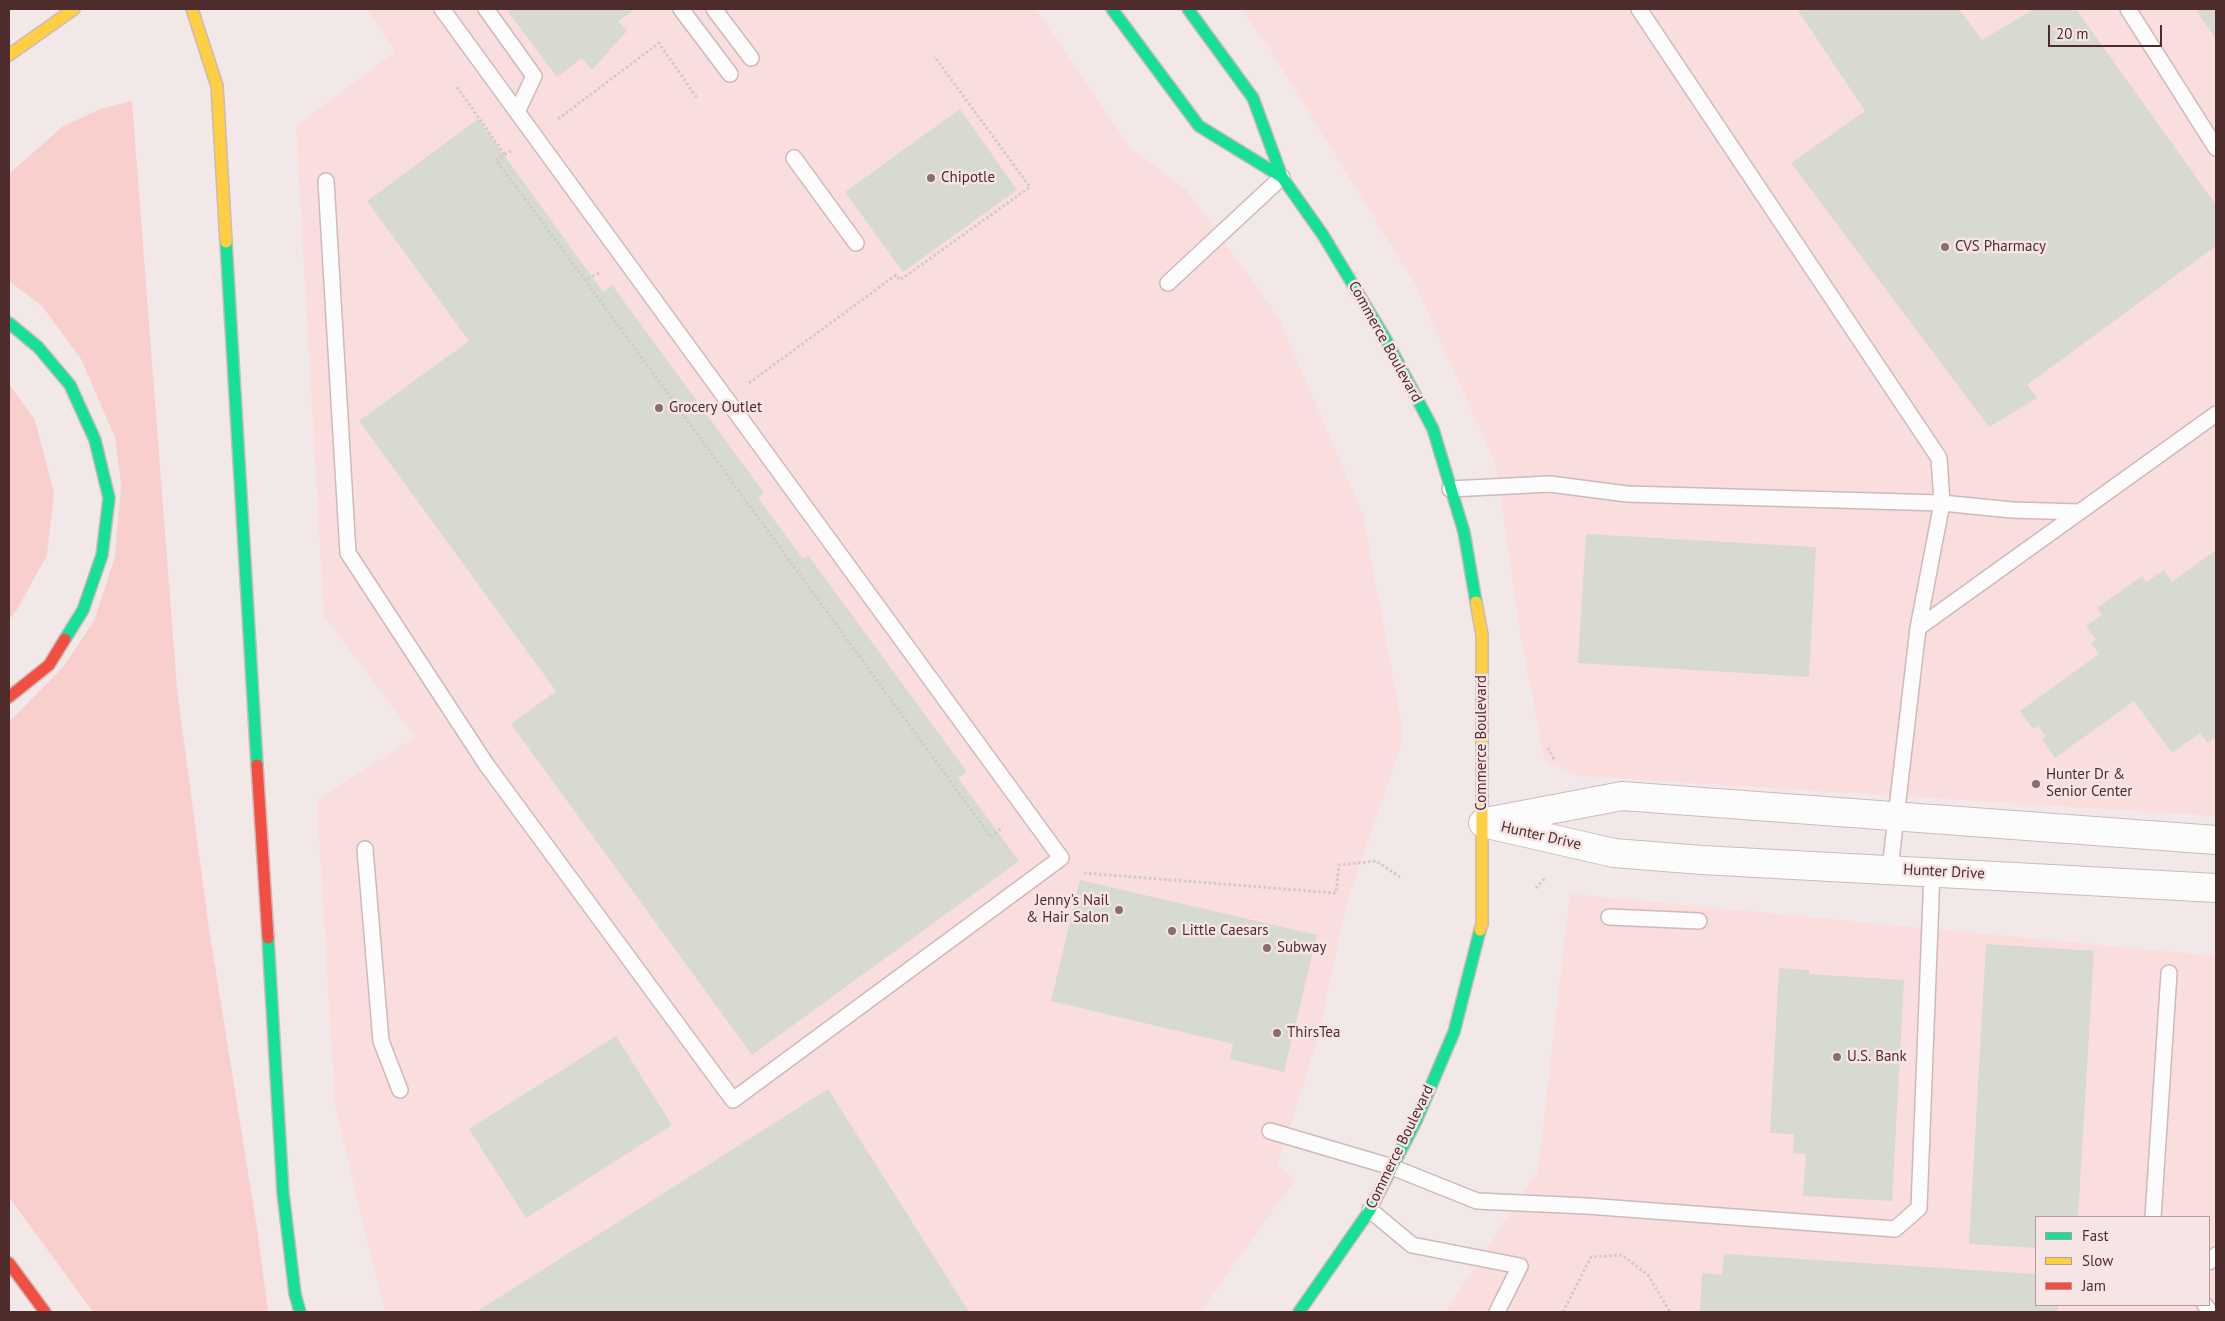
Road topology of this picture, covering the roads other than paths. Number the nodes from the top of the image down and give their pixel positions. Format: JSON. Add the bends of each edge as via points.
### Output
{"nodes":[{"id":1,"x":74,"y":9,"type":"edge"},
{"id":2,"x":192,"y":9,"type":"edge"},
{"id":3,"x":442,"y":9,"type":"edge"},
{"id":4,"x":486,"y":9,"type":"edge"},
{"id":5,"x":681,"y":9,"type":"edge"},
{"id":6,"x":714,"y":9,"type":"edge"},
{"id":7,"x":1112,"y":9,"type":"edge"},
{"id":8,"x":1188,"y":9,"type":"edge"},
{"id":9,"x":1639,"y":9,"type":"edge"},
{"id":10,"x":2128,"y":9,"type":"edge"},
{"id":11,"x":9,"y":54,"type":"edge"},
{"id":12,"x":751,"y":58,"type":"dead end"},
{"id":13,"x":730,"y":74,"type":"dead end"},
{"id":14,"x":517,"y":112,"type":"junction"},
{"id":15,"x":2216,"y":148,"type":"edge"},
{"id":16,"x":794,"y":158,"type":"dead end"},
{"id":17,"x":1282,"y":178,"type":"junction"},
{"id":18,"x":326,"y":181,"type":"dead end"},
{"id":19,"x":856,"y":243,"type":"dead end"},
{"id":20,"x":1168,"y":283,"type":"dead end"},
{"id":21,"x":9,"y":323,"type":"edge"},
{"id":22,"x":2215,"y":418,"type":"edge"},
{"id":23,"x":1450,"y":489,"type":"junction"},
{"id":24,"x":1942,"y":503,"type":"junction"},
{"id":25,"x":2079,"y":512,"type":"junction"},
{"id":26,"x":1918,"y":628,"type":"junction"},
{"id":27,"x":9,"y":697,"type":"edge"},
{"id":28,"x":1896,"y":815,"type":"junction"},
{"id":29,"x":1482,"y":823,"type":"junction"},
{"id":30,"x":2216,"y":840,"type":"edge"},
{"id":31,"x":365,"y":849,"type":"dead end"},
{"id":32,"x":1890,"y":869,"type":"junction"},
{"id":33,"x":1932,"y":872,"type":"junction"},
{"id":34,"x":2216,"y":888,"type":"edge"},
{"id":35,"x":1608,"y":917,"type":"dead end"},
{"id":36,"x":1699,"y":921,"type":"dead end"},
{"id":37,"x":2169,"y":973,"type":"dead end"},
{"id":38,"x":400,"y":1090,"type":"dead end"},
{"id":39,"x":1270,"y":1130,"type":"dead end"},
{"id":40,"x":1392,"y":1167,"type":"junction"},
{"id":41,"x":1370,"y":1210,"type":"junction"},
{"id":42,"x":2153,"y":1216,"type":"edge"},
{"id":43,"x":9,"y":1263,"type":"edge"},
{"id":44,"x":45,"y":1312,"type":"edge"},
{"id":45,"x":300,"y":1312,"type":"edge"},
{"id":46,"x":1299,"y":1312,"type":"edge"},
{"id":47,"x":1497,"y":1312,"type":"edge"}],
"edges":[{"from":1,"to":11,"type":"main road"},
{"from":2,"to":45,"type":"main road","via":[[217,86],[283,1193]]},
{"from":3,"to":14,"type":"lane"},
{"from":4,"to":14,"type":"lane","via":[[534,76]]},
{"from":5,"to":13,"type":"lane"},
{"from":6,"to":12,"type":"lane"},
{"from":7,"to":17,"type":"main road","name":"Commerce Boulevard","via":[[1199,126]]},
{"from":8,"to":17,"type":"main road","name":"Commerce Boulevard","via":[[1253,98]]},
{"from":9,"to":24,"type":"lane","via":[[1939,458]]},
{"from":10,"to":15,"type":"lane"},
{"from":14,"to":18,"type":"lane","via":[[1061,858],[733,1100],[486,764],[348,553]]},
{"from":16,"to":19,"type":"lane"},
{"from":17,"to":20,"type":"lane"},
{"from":17,"to":23,"type":"main road","name":"Commerce Boulevard","via":[[1323,235],[1385,338],[1433,428]]},
{"from":21,"to":27,"type":"main road","via":[[38,347],[70,385],[95,440],[109,498],[102,555],[83,610],[49,665]]},
{"from":22,"to":25,"type":"lane"},
{"from":23,"to":24,"type":"lane","via":[[1550,484],[1627,494]]},
{"from":23,"to":29,"type":"main road","name":"Commerce Boulevard","via":[[1464,532],[1482,635]]},
{"from":24,"to":25,"type":"lane"},
{"from":24,"to":26,"type":"lane"},
{"from":25,"to":26,"type":"lane"},
{"from":26,"to":28,"type":"lane"},
{"from":28,"to":29,"type":"street","name":"Hunter Drive","via":[[1622,796]]},
{"from":28,"to":30,"type":"street","name":"Hunter Drive"},
{"from":28,"to":32,"type":"lane"},
{"from":29,"to":32,"type":"street","name":"Hunter Drive","via":[[1614,853]]},
{"from":29,"to":40,"type":"main road","name":"Commerce Boulevard","via":[[1482,924],[1454,1032],[1416,1121]]},
{"from":31,"to":38,"type":"lane","via":[[381,1041]]},
{"from":32,"to":33,"type":"street","name":"Hunter Drive"},
{"from":33,"to":34,"type":"street","name":"Hunter Drive"},
{"from":33,"to":40,"type":"lane","via":[[1919,1208],[1895,1230],[1587,1206],[1477,1201]]},
{"from":35,"to":36,"type":"lane"},
{"from":37,"to":42,"type":"lane"},
{"from":39,"to":40,"type":"lane"},
{"from":40,"to":41,"type":"main road","name":"Commerce Boulevard"},
{"from":41,"to":46,"type":"main road","name":"Commerce Boulevard"},
{"from":41,"to":47,"type":"lane","via":[[1412,1245],[1520,1266]]},
{"from":43,"to":44,"type":"main road"}]}
